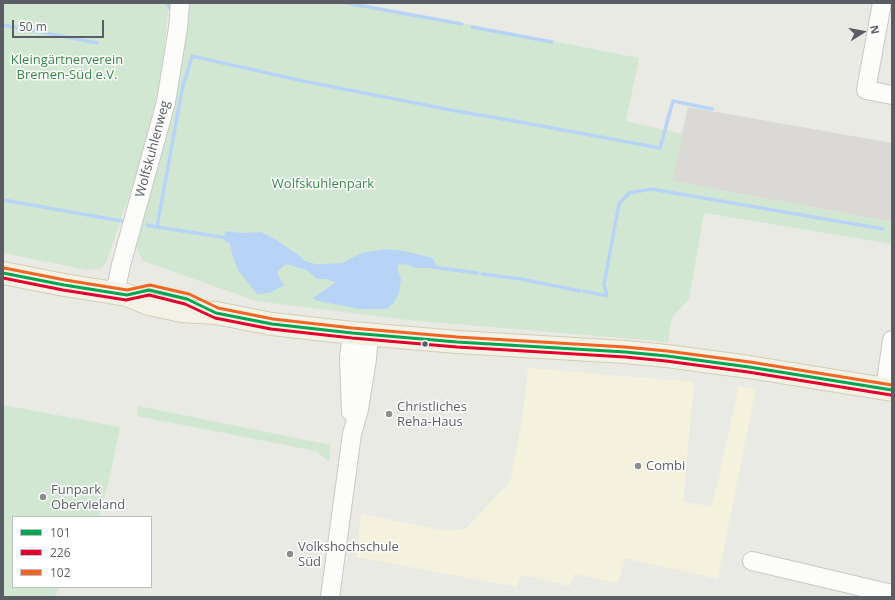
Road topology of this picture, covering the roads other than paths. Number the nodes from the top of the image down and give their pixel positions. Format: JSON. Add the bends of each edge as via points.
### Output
{"nodes":[{"id":1,"x":180,"y":3,"type":"edge"},
{"id":2,"x":882,"y":3,"type":"edge"},
{"id":3,"x":892,"y":95,"type":"edge"},
{"id":4,"x":3,"y":273,"type":"edge"},
{"id":5,"x":121,"y":294,"type":"junction"},
{"id":6,"x":361,"y":333,"type":"junction"},
{"id":7,"x":892,"y":340,"type":"edge"},
{"id":8,"x":889,"y":390,"type":"edge"},
{"id":9,"x":752,"y":560,"type":"dead end"},
{"id":10,"x":892,"y":594,"type":"edge"},
{"id":11,"x":330,"y":597,"type":"edge"}],
"edges":[{"from":1,"to":5,"type":"street","name":"Wolfskuhlenweg","via":[[166,102],[121,265]]},
{"from":2,"to":3,"type":"street","via":[[866,90]]},
{"from":4,"to":5,"type":"main road"},
{"from":5,"to":6,"type":"main road","via":[[156,306],[182,311],[216,313],[272,324]]},
{"from":6,"to":8,"type":"main road","via":[[667,356]]},
{"from":6,"to":11,"type":"street","via":[[367,359],[352,434]]},
{"from":7,"to":8,"type":"street"},
{"from":9,"to":10,"type":"street"}]}
